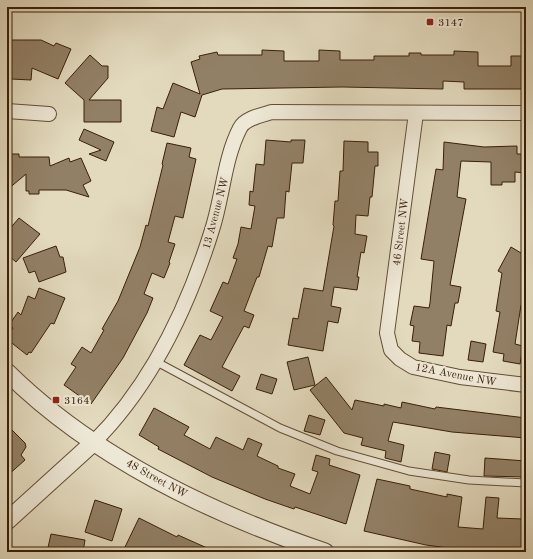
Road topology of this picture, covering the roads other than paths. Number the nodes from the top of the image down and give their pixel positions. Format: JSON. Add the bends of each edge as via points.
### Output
{"nodes":[{"id":1,"x":7,"y":111,"type":"edge"},
{"id":2,"x":416,"y":113,"type":"junction"},
{"id":3,"x":526,"y":113,"type":"edge"},
{"id":4,"x":49,"y":114,"type":"dead end"},
{"id":5,"x":391,"y":350,"type":"joint"},
{"id":6,"x":155,"y":361,"type":"junction"},
{"id":7,"x":7,"y":372,"type":"edge"},
{"id":8,"x":526,"y":385,"type":"edge"},
{"id":9,"x":94,"y":442,"type":"junction"},
{"id":10,"x":526,"y":483,"type":"edge"},
{"id":11,"x":7,"y":521,"type":"edge"},
{"id":12,"x":325,"y":552,"type":"edge"}],
"edges":[{"from":1,"to":4,"type":"street"},
{"from":2,"to":3,"type":"street","name":"13 Avenue NW"},
{"from":2,"to":5,"type":"street","name":"46 Street NW","via":[[387,334]]},
{"from":2,"to":6,"type":"street","name":"13 Avenue NW","via":[[272,112],[241,125],[231,149],[212,229],[195,281]]},
{"from":5,"to":8,"type":"street","name":"12A Avenue NW","via":[[413,367],[460,378]]},
{"from":6,"to":9,"type":"street","name":"13 Avenue NW","via":[[122,411]]},
{"from":6,"to":10,"type":"lane","via":[[280,428],[338,450],[409,470],[469,480]]},
{"from":7,"to":9,"type":"street","name":"48 Street NW","via":[[55,414]]},
{"from":9,"to":11,"type":"street","name":"13 Avenue NW"},
{"from":9,"to":12,"type":"street","name":"48 Street NW","via":[[156,479],[235,519]]}]}
